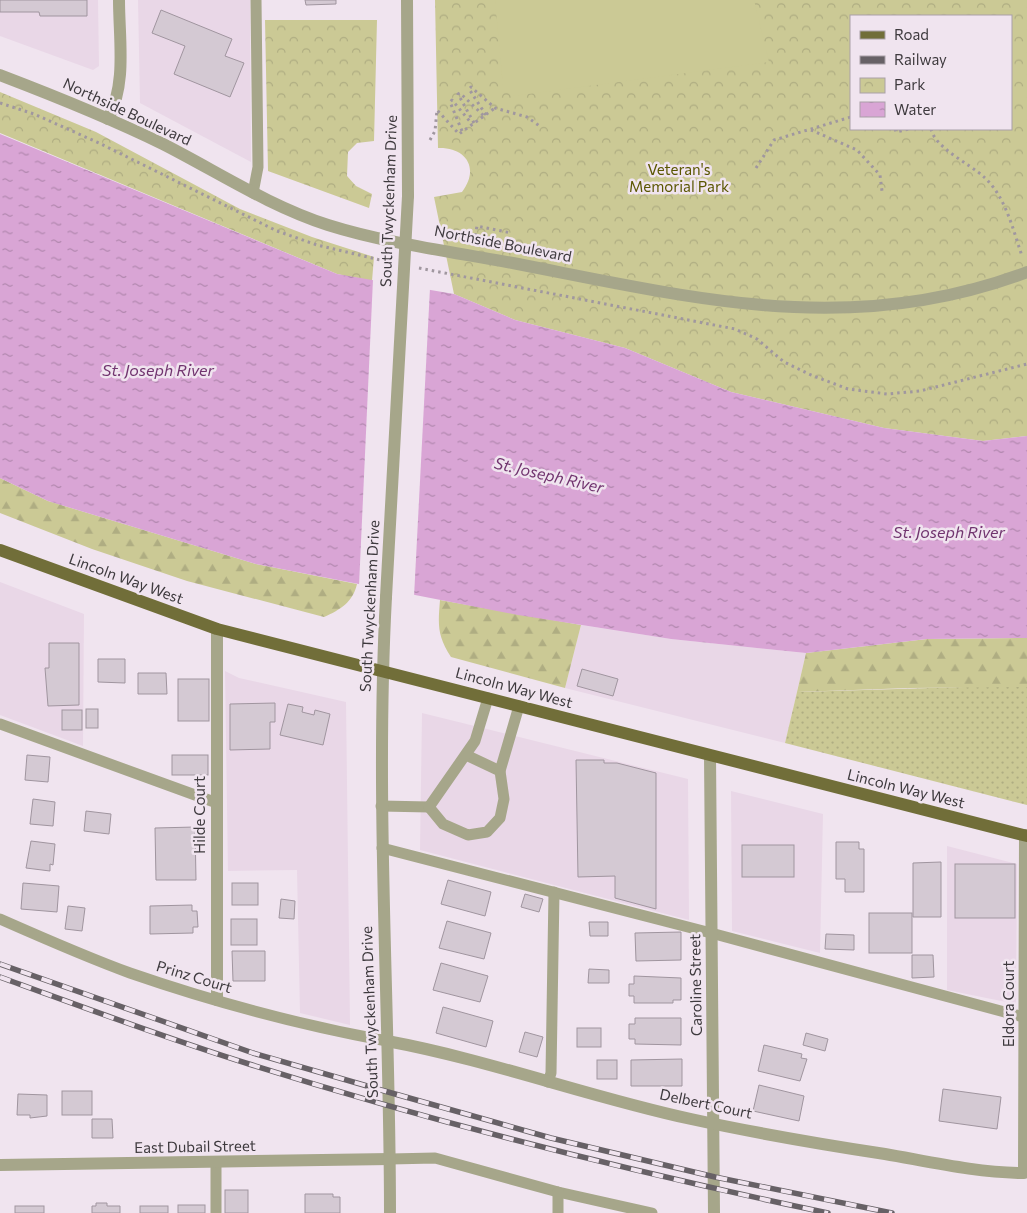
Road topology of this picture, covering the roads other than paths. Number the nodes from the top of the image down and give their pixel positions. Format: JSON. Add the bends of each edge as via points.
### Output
{"nodes":[{"id":1,"x":119,"y":0,"type":"edge"},
{"id":2,"x":256,"y":0,"type":"edge"},
{"id":3,"x":407,"y":0,"type":"edge"},
{"id":4,"x":0,"y":75,"type":"edge"},
{"id":5,"x":108,"y":119,"type":"junction"},
{"id":6,"x":253,"y":193,"type":"junction"},
{"id":7,"x":1026,"y":267,"type":"edge"},
{"id":8,"x":0,"y":550,"type":"edge"},
{"id":9,"x":217,"y":629,"type":"junction"},
{"id":10,"x":382,"y":671,"type":"junction"},
{"id":11,"x":488,"y":698,"type":"junction"},
{"id":12,"x":519,"y":706,"type":"junction"},
{"id":13,"x":0,"y":724,"type":"edge"},
{"id":14,"x":466,"y":754,"type":"junction"},
{"id":15,"x":710,"y":756,"type":"junction"},
{"id":16,"x":500,"y":771,"type":"junction"},
{"id":17,"x":217,"y":803,"type":"junction"},
{"id":18,"x":381,"y":806,"type":"junction"},
{"id":19,"x":429,"y":807,"type":"junction"},
{"id":20,"x":1026,"y":836,"type":"edge"},
{"id":21,"x":382,"y":848,"type":"junction"},
{"id":22,"x":554,"y":892,"type":"junction"},
{"id":23,"x":0,"y":919,"type":"edge"},
{"id":24,"x":711,"y":933,"type":"junction"},
{"id":25,"x":217,"y":1000,"type":"junction"},
{"id":26,"x":1026,"y":1018,"type":"edge"},
{"id":27,"x":387,"y":1041,"type":"junction"},
{"id":28,"x":548,"y":1082,"type":"junction"},
{"id":29,"x":713,"y":1122,"type":"junction"},
{"id":30,"x":390,"y":1159,"type":"junction"},
{"id":31,"x":216,"y":1163,"type":"junction"},
{"id":32,"x":0,"y":1165,"type":"edge"},
{"id":33,"x":1024,"y":1173,"type":"joint"},
{"id":34,"x":558,"y":1192,"type":"junction"},
{"id":35,"x":216,"y":1213,"type":"edge"},
{"id":36,"x":390,"y":1213,"type":"edge"},
{"id":37,"x":558,"y":1213,"type":"edge"},
{"id":38,"x":652,"y":1213,"type":"edge"},
{"id":39,"x":714,"y":1213,"type":"edge"}],
"edges":[{"from":1,"to":5,"type":"street","via":[[120,81],[117,102]]},
{"from":2,"to":6,"type":"lane","via":[[258,167]]},
{"from":3,"to":10,"type":"street","name":"South Twyckenham Drive","bridge":true,"via":[[408,196]]},
{"from":4,"to":5,"type":"street","name":"Northside Boulevard"},
{"from":5,"to":6,"type":"street","name":"Northside Boulevard","via":[[166,145]]},
{"from":6,"to":7,"type":"street","name":"Northside Boulevard","via":[[328,225],[377,236],[536,268],[757,306],[835,310],[911,303],[953,295]]},
{"from":8,"to":9,"type":"main road","name":"Lincoln Way West"},
{"from":9,"to":10,"type":"main road","name":"Lincoln Way West"},
{"from":9,"to":17,"type":"street","name":"Hilde Court"},
{"from":10,"to":11,"type":"main road","name":"Lincoln Way West"},
{"from":10,"to":18,"type":"street","name":"South Twyckenham Drive"},
{"from":11,"to":12,"type":"main road","name":"Lincoln Way West"},
{"from":11,"to":14,"type":"lane","via":[[476,741]]},
{"from":12,"to":15,"type":"main road","name":"Lincoln Way West"},
{"from":12,"to":16,"type":"lane"},
{"from":13,"to":17,"type":"lane"},
{"from":14,"to":16,"type":"lane"},
{"from":14,"to":19,"type":"lane"},
{"from":15,"to":20,"type":"main road","name":"Lincoln Way West"},
{"from":15,"to":24,"type":"street","name":"Caroline Street"},
{"from":16,"to":19,"type":"lane","via":[[504,799],[500,818],[487,832],[468,835],[443,824]]},
{"from":17,"to":25,"type":"street","name":"Hilde Court"},
{"from":18,"to":19,"type":"lane"},
{"from":18,"to":21,"type":"street","name":"South Twyckenham Drive"},
{"from":20,"to":26,"type":"street","name":"Eldora Court"},
{"from":21,"to":22,"type":"lane"},
{"from":21,"to":27,"type":"street","name":"South Twyckenham Drive"},
{"from":22,"to":24,"type":"lane"},
{"from":22,"to":28,"type":"lane","via":[[551,1073]]},
{"from":23,"to":25,"type":"lane","name":"Prinz Court","via":[[129,972]]},
{"from":24,"to":26,"type":"lane"},
{"from":24,"to":29,"type":"street","name":"Caroline Street"},
{"from":25,"to":27,"type":"lane","name":"Prinz Court","via":[[306,1025]]},
{"from":26,"to":33,"type":"street","name":"Eldora Court"},
{"from":27,"to":28,"type":"street","name":"Delbert Court","via":[[473,1060]]},
{"from":27,"to":30,"type":"street","name":"South Twyckenham Drive"},
{"from":28,"to":29,"type":"street","name":"Delbert Court"},
{"from":29,"to":33,"type":"street","name":"Delbert Court","via":[[826,1145],[967,1168]]},
{"from":29,"to":39,"type":"street","name":"Caroline Street"},
{"from":30,"to":31,"type":"street","name":"East Dubail Street"},
{"from":30,"to":34,"type":"lane","via":[[435,1158]]},
{"from":30,"to":36,"type":"street","name":"South Twyckenham Drive"},
{"from":31,"to":32,"type":"street","name":"East Dubail Street"},
{"from":31,"to":35,"type":"lane"},
{"from":34,"to":37,"type":"lane"},
{"from":34,"to":38,"type":"lane"}]}
